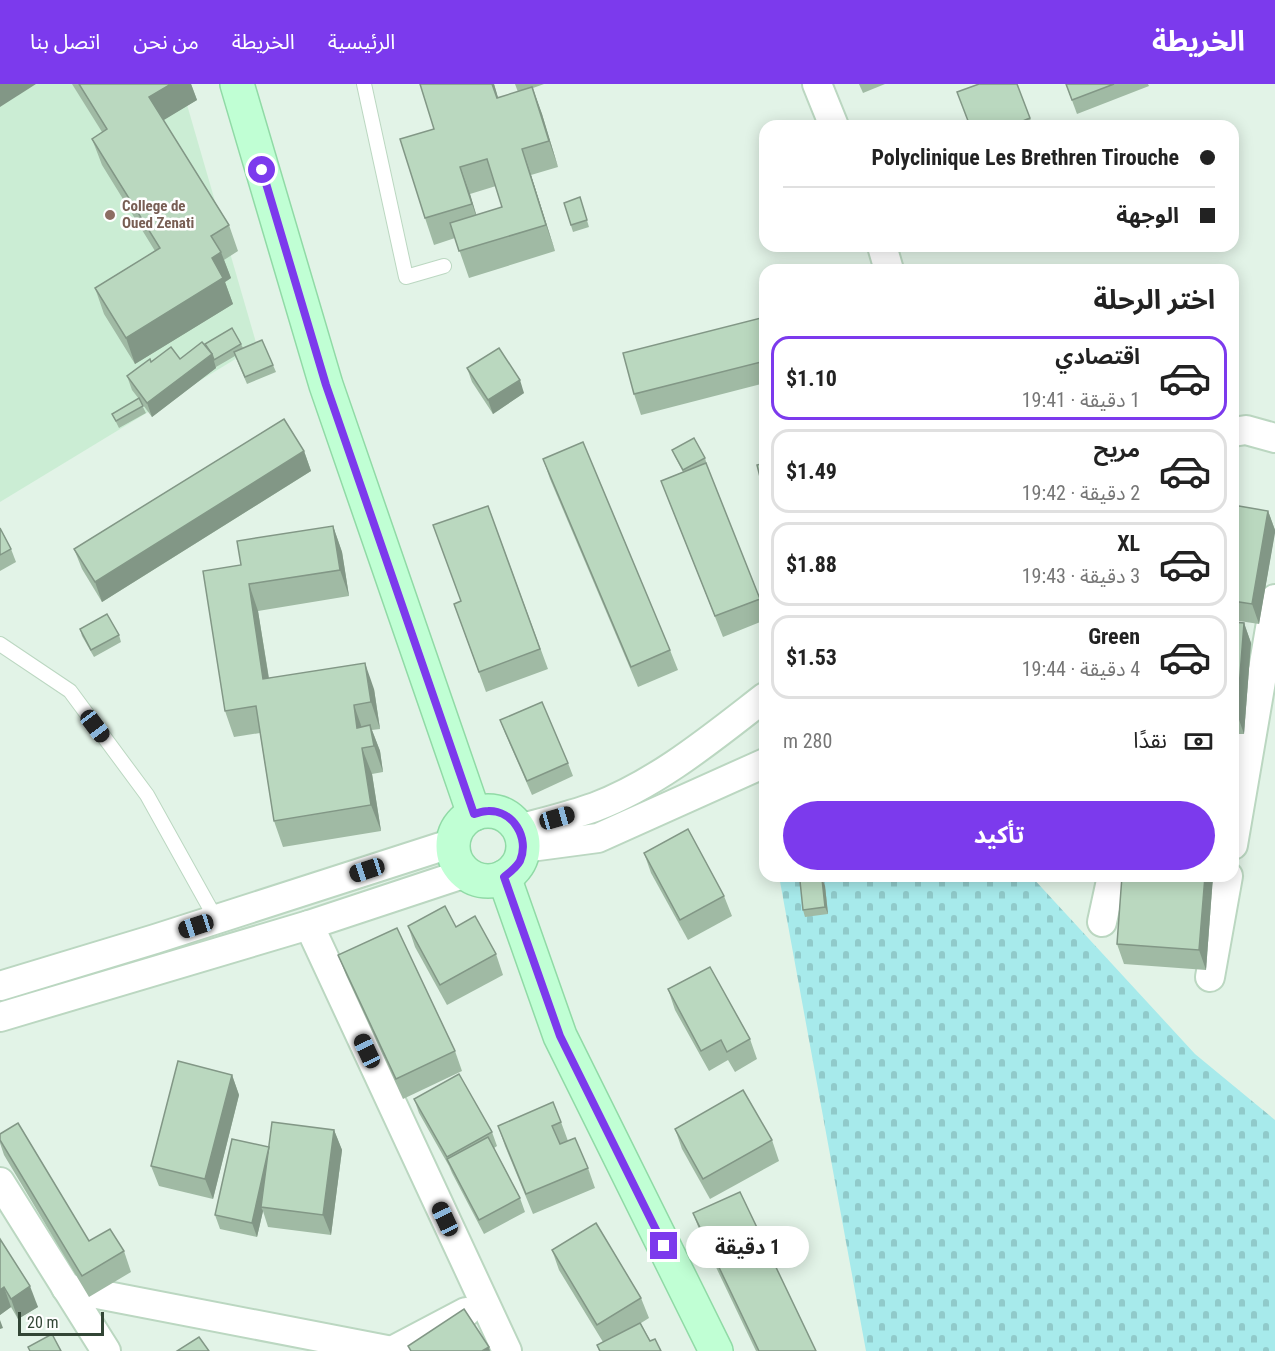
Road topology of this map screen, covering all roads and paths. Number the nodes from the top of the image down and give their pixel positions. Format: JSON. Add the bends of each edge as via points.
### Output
{"nodes":[{"id":1,"x":237,"y":84,"type":"edge"},
{"id":2,"x":364,"y":84,"type":"edge"},
{"id":3,"x":817,"y":84,"type":"edge"},
{"id":4,"x":832,"y":120,"type":"edge"},
{"id":5,"x":444,"y":266,"type":"dead end"},
{"id":6,"x":1239,"y":431,"type":"edge"},
{"id":7,"x":1275,"y":438,"type":"edge"},
{"id":8,"x":1275,"y":599,"type":"edge"},
{"id":9,"x":0,"y":644,"type":"edge"},
{"id":10,"x":759,"y":702,"type":"edge"},
{"id":11,"x":759,"y":766,"type":"edge"},
{"id":12,"x":1239,"y":809,"type":"edge"},
{"id":13,"x":474,"y":814,"type":"junction"},
{"id":14,"x":521,"y":838,"type":"junction"},
{"id":15,"x":453,"y":843,"type":"junction"},
{"id":16,"x":466,"y":873,"type":"junction"},
{"id":17,"x":504,"y":877,"type":"junction"},
{"id":18,"x":1111,"y":882,"type":"edge"},
{"id":19,"x":1227,"y":882,"type":"edge"},
{"id":20,"x":216,"y":919,"type":"junction"},
{"id":21,"x":1102,"y":922,"type":"dead end"},
{"id":22,"x":309,"y":925,"type":"junction"},
{"id":23,"x":1210,"y":977,"type":"dead end"},
{"id":24,"x":0,"y":986,"type":"edge"},
{"id":25,"x":0,"y":1017,"type":"edge"},
{"id":26,"x":0,"y":1182,"type":"edge"},
{"id":27,"x":66,"y":1288,"type":"junction"},
{"id":28,"x":484,"y":1303,"type":"junction"},
{"id":29,"x":316,"y":1343,"type":"edge"},
{"id":30,"x":106,"y":1351,"type":"edge"},
{"id":31,"x":507,"y":1351,"type":"edge"},
{"id":32,"x":716,"y":1351,"type":"edge"}],
"edges":[{"from":1,"to":13,"type":"main road","via":[[326,385]]},
{"from":2,"to":5,"type":"lane","via":[[406,277]]},
{"from":3,"to":4,"type":"street"},
{"from":6,"to":7,"type":"street"},
{"from":8,"to":12,"type":"street"},
{"from":9,"to":20,"type":"lane","via":[[70,691],[147,795]]},
{"from":10,"to":14,"type":"street","via":[[706,743],[636,788]]},
{"from":11,"to":14,"type":"street","via":[[598,838]]},
{"from":13,"to":14,"type":"main road","via":[[501,813],[511,819]]},
{"from":13,"to":15,"type":"main road","via":[[464,820]]},
{"from":14,"to":17,"type":"main road","via":[[520,860]]},
{"from":15,"to":16,"type":"main road","via":[[458,864]]},
{"from":15,"to":20,"type":"street"},
{"from":16,"to":17,"type":"main road","via":[[489,881]]},
{"from":16,"to":22,"type":"street"},
{"from":17,"to":32,"type":"main road","via":[[560,1036]]},
{"from":18,"to":21,"type":"street"},
{"from":19,"to":23,"type":"street"},
{"from":20,"to":24,"type":"street"},
{"from":22,"to":25,"type":"street"},
{"from":22,"to":28,"type":"street"},
{"from":26,"to":27,"type":"street"},
{"from":27,"to":29,"type":"street"},
{"from":27,"to":30,"type":"street"},
{"from":28,"to":29,"type":"street","via":[[392,1351]]},
{"from":28,"to":31,"type":"street"}]}
